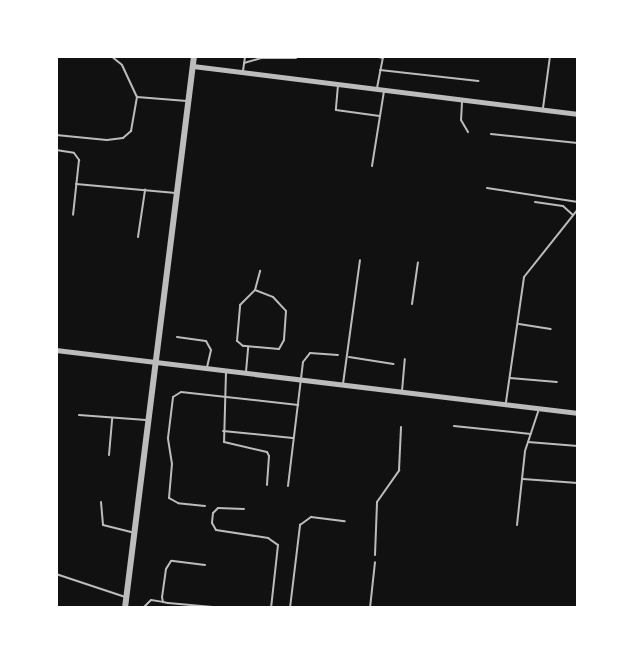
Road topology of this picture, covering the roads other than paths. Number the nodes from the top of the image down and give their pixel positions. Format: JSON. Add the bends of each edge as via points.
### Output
{"nodes":[{"id":1,"x":111,"y":56,"type":"edge"},
{"id":2,"x":194,"y":56,"type":"edge"},
{"id":3,"x":245,"y":56,"type":"edge"},
{"id":4,"x":374,"y":56,"type":"edge"},
{"id":5,"x":550,"y":56,"type":"edge"},
{"id":6,"x":383,"y":57,"type":"edge"},
{"id":7,"x":296,"y":58,"type":"dead end"},
{"id":8,"x":244,"y":63,"type":"junction"},
{"id":9,"x":193,"y":66,"type":"junction"},
{"id":10,"x":380,"y":70,"type":"junction"},
{"id":11,"x":243,"y":74,"type":"junction"},
{"id":12,"x":478,"y":81,"type":"dead end"},
{"id":13,"x":338,"y":85,"type":"junction"},
{"id":14,"x":376,"y":90,"type":"junction"},
{"id":15,"x":384,"y":90,"type":"junction"},
{"id":16,"x":138,"y":97,"type":"junction"},
{"id":17,"x":462,"y":100,"type":"junction"},
{"id":18,"x":189,"y":101,"type":"junction"},
{"id":19,"x":543,"y":110,"type":"junction"},
{"id":20,"x":578,"y":114,"type":"edge"},
{"id":21,"x":380,"y":116,"type":"junction"},
{"id":22,"x":468,"y":132,"type":"dead end"},
{"id":23,"x":491,"y":134,"type":"dead end"},
{"id":24,"x":56,"y":135,"type":"edge"},
{"id":25,"x":578,"y":143,"type":"edge"},
{"id":26,"x":56,"y":150,"type":"edge"},
{"id":27,"x":372,"y":166,"type":"dead end"},
{"id":28,"x":76,"y":184,"type":"junction"},
{"id":29,"x":487,"y":188,"type":"dead end"},
{"id":30,"x":145,"y":190,"type":"junction"},
{"id":31,"x":177,"y":193,"type":"junction"},
{"id":32,"x":535,"y":202,"type":"dead end"},
{"id":33,"x":578,"y":202,"type":"edge"},
{"id":34,"x":578,"y":209,"type":"edge"},
{"id":35,"x":73,"y":215,"type":"dead end"},
{"id":36,"x":573,"y":215,"type":"junction"},
{"id":37,"x":138,"y":237,"type":"dead end"},
{"id":38,"x":57,"y":250,"type":"edge"},
{"id":39,"x":56,"y":254,"type":"edge"},
{"id":40,"x":360,"y":260,"type":"dead end"},
{"id":41,"x":418,"y":262,"type":"dead end"},
{"id":42,"x":260,"y":271,"type":"dead end"},
{"id":43,"x":255,"y":290,"type":"junction"},
{"id":44,"x":412,"y":304,"type":"dead end"},
{"id":45,"x":518,"y":324,"type":"junction"},
{"id":46,"x":552,"y":330,"type":"dead end"},
{"id":47,"x":177,"y":337,"type":"dead end"},
{"id":48,"x":248,"y":347,"type":"junction"},
{"id":49,"x":56,"y":350,"type":"edge"},
{"id":50,"x":338,"y":355,"type":"dead end"},
{"id":51,"x":348,"y":357,"type":"junction"},
{"id":52,"x":405,"y":358,"type":"dead end"},
{"id":53,"x":154,"y":361,"type":"junction"},
{"id":54,"x":393,"y":364,"type":"dead end"},
{"id":55,"x":207,"y":367,"type":"junction"},
{"id":56,"x":226,"y":370,"type":"junction"},
{"id":57,"x":246,"y":372,"type":"junction"},
{"id":58,"x":300,"y":378,"type":"junction"},
{"id":59,"x":510,"y":378,"type":"junction"},
{"id":60,"x":557,"y":382,"type":"dead end"},
{"id":61,"x":343,"y":384,"type":"junction"},
{"id":62,"x":402,"y":391,"type":"junction"},
{"id":63,"x":226,"y":396,"type":"junction"},
{"id":64,"x":298,"y":405,"type":"junction"},
{"id":65,"x":505,"y":405,"type":"junction"},
{"id":66,"x":540,"y":409,"type":"junction"},
{"id":67,"x":578,"y":413,"type":"edge"},
{"id":68,"x":79,"y":414,"type":"dead end"},
{"id":69,"x":112,"y":417,"type":"junction"},
{"id":70,"x":149,"y":420,"type":"junction"},
{"id":71,"x":454,"y":426,"type":"dead end"},
{"id":72,"x":401,"y":427,"type":"dead end"},
{"id":73,"x":223,"y":431,"type":"junction"},
{"id":74,"x":531,"y":434,"type":"junction"},
{"id":75,"x":294,"y":438,"type":"junction"},
{"id":76,"x":527,"y":442,"type":"junction"},
{"id":77,"x":578,"y":446,"type":"edge"},
{"id":78,"x":110,"y":455,"type":"dead end"},
{"id":79,"x":522,"y":479,"type":"junction"},
{"id":80,"x":578,"y":483,"type":"edge"},
{"id":81,"x":267,"y":485,"type":"dead end"},
{"id":82,"x":288,"y":486,"type":"dead end"},
{"id":83,"x":100,"y":502,"type":"dead end"},
{"id":84,"x":205,"y":506,"type":"dead end"},
{"id":85,"x":244,"y":509,"type":"dead end"},
{"id":86,"x":345,"y":521,"type":"dead end"},
{"id":87,"x":517,"y":525,"type":"dead end"},
{"id":88,"x":135,"y":533,"type":"junction"},
{"id":89,"x":375,"y":555,"type":"dead end"},
{"id":90,"x":375,"y":562,"type":"dead end"},
{"id":91,"x":205,"y":566,"type":"dead end"},
{"id":92,"x":56,"y":574,"type":"edge"},
{"id":93,"x":127,"y":598,"type":"junction"},
{"id":94,"x":163,"y":602,"type":"junction"},
{"id":95,"x":213,"y":607,"type":"edge"},
{"id":96,"x":126,"y":608,"type":"edge"},
{"id":97,"x":143,"y":608,"type":"edge"},
{"id":98,"x":271,"y":608,"type":"edge"},
{"id":99,"x":290,"y":608,"type":"edge"},
{"id":100,"x":370,"y":608,"type":"edge"}],
"edges":[{"from":1,"to":16,"type":"lane","via":[[122,65]]},
{"from":2,"to":9,"type":"street"},
{"from":3,"to":8,"type":"lane"},
{"from":4,"to":6,"type":"lane"},
{"from":5,"to":19,"type":"lane"},
{"from":6,"to":10,"type":"lane"},
{"from":7,"to":8,"type":"lane","via":[[261,58]]},
{"from":8,"to":11,"type":"lane"},
{"from":9,"to":11,"type":"street"},
{"from":9,"to":18,"type":"street"},
{"from":10,"to":12,"type":"lane"},
{"from":10,"to":14,"type":"lane"},
{"from":11,"to":13,"type":"street"},
{"from":13,"to":14,"type":"street"},
{"from":13,"to":21,"type":"lane","via":[[335,107],[338,111]]},
{"from":14,"to":15,"type":"street"},
{"from":15,"to":17,"type":"street"},
{"from":15,"to":21,"type":"lane"},
{"from":16,"to":18,"type":"lane"},
{"from":16,"to":24,"type":"lane","via":[[131,131],[123,138],[107,140]]},
{"from":17,"to":19,"type":"street"},
{"from":17,"to":22,"type":"lane","via":[[461,120]]},
{"from":18,"to":31,"type":"street"},
{"from":19,"to":20,"type":"street"},
{"from":21,"to":27,"type":"lane"},
{"from":23,"to":25,"type":"lane"},
{"from":26,"to":28,"type":"lane","via":[[77,156]]},
{"from":28,"to":30,"type":"lane"},
{"from":28,"to":35,"type":"lane"},
{"from":29,"to":33,"type":"lane"},
{"from":30,"to":31,"type":"lane"},
{"from":30,"to":37,"type":"lane"},
{"from":31,"to":53,"type":"street"},
{"from":32,"to":36,"type":"lane","via":[[556,204]]},
{"from":34,"to":36,"type":"lane"},
{"from":36,"to":45,"type":"lane","via":[[526,271]]},
{"from":38,"to":39,"type":"lane"},
{"from":40,"to":51,"type":"lane"},
{"from":41,"to":44,"type":"lane"},
{"from":42,"to":43,"type":"lane"},
{"from":43,"to":48,"type":"lane","via":[[240,305],[236,335],[240,344]]},
{"from":43,"to":48,"type":"lane","via":[[273,298],[286,311],[284,340],[282,346],[275,350]]},
{"from":45,"to":46,"type":"lane"},
{"from":45,"to":59,"type":"lane"},
{"from":47,"to":55,"type":"lane","via":[[206,341],[211,350]]},
{"from":48,"to":57,"type":"lane"},
{"from":49,"to":53,"type":"street"},
{"from":50,"to":58,"type":"lane","via":[[305,356]]},
{"from":51,"to":54,"type":"lane"},
{"from":51,"to":61,"type":"lane"},
{"from":52,"to":62,"type":"lane"},
{"from":53,"to":55,"type":"street"},
{"from":53,"to":70,"type":"street"},
{"from":55,"to":56,"type":"street"},
{"from":56,"to":57,"type":"street"},
{"from":56,"to":63,"type":"lane"},
{"from":57,"to":58,"type":"street"},
{"from":58,"to":61,"type":"street"},
{"from":58,"to":64,"type":"lane"},
{"from":59,"to":60,"type":"lane"},
{"from":59,"to":65,"type":"lane"},
{"from":61,"to":62,"type":"street"},
{"from":62,"to":65,"type":"street"},
{"from":63,"to":64,"type":"lane"},
{"from":63,"to":73,"type":"lane"},
{"from":63,"to":84,"type":"lane","via":[[181,392],[173,397],[168,438],[172,464],[170,498],[178,503]]},
{"from":64,"to":75,"type":"lane"},
{"from":65,"to":66,"type":"street"},
{"from":66,"to":67,"type":"street"},
{"from":66,"to":74,"type":"lane"},
{"from":68,"to":69,"type":"lane"},
{"from":69,"to":70,"type":"lane"},
{"from":69,"to":78,"type":"lane"},
{"from":70,"to":88,"type":"street"},
{"from":71,"to":74,"type":"lane"},
{"from":72,"to":89,"type":"lane","via":[[399,470],[377,502]]},
{"from":73,"to":75,"type":"lane"},
{"from":73,"to":81,"type":"lane","via":[[226,444],[267,452]]},
{"from":74,"to":76,"type":"lane"},
{"from":75,"to":82,"type":"lane"},
{"from":76,"to":77,"type":"lane"},
{"from":76,"to":79,"type":"lane"},
{"from":79,"to":80,"type":"lane"},
{"from":79,"to":87,"type":"lane"},
{"from":83,"to":88,"type":"lane","via":[[103,525]]},
{"from":85,"to":98,"type":"lane","via":[[218,508],[213,513],[212,523],[216,530],[268,538],[278,545]]},
{"from":86,"to":99,"type":"lane","via":[[311,517],[300,525]]},
{"from":88,"to":93,"type":"street"},
{"from":90,"to":100,"type":"lane"},
{"from":91,"to":94,"type":"lane","via":[[171,561],[166,569]]},
{"from":92,"to":93,"type":"lane"},
{"from":93,"to":96,"type":"street"},
{"from":94,"to":95,"type":"lane"},
{"from":94,"to":97,"type":"lane","via":[[151,600]]}]}
